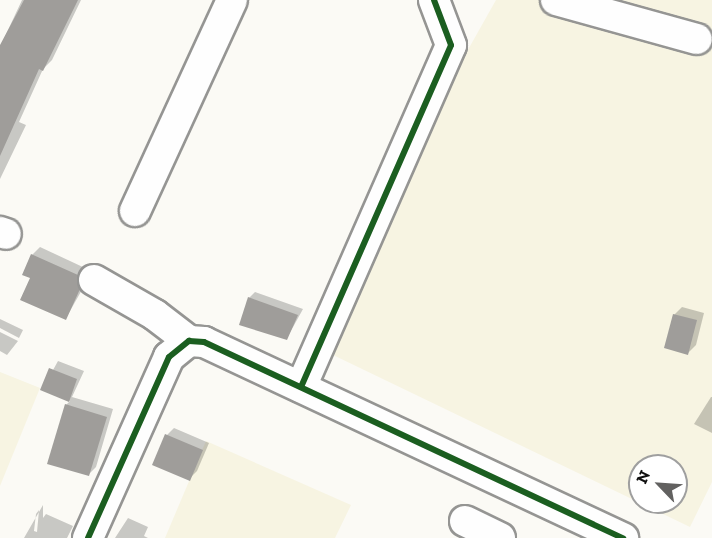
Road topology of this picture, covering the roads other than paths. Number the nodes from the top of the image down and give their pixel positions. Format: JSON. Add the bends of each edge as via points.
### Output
{"nodes":[{"id":1,"x":232,"y":0,"type":"edge"},
{"id":2,"x":434,"y":0,"type":"edge"},
{"id":3,"x":556,"y":0,"type":"edge"},
{"id":4,"x":697,"y":39,"type":"dead end"},
{"id":5,"x":135,"y":211,"type":"dead end"},
{"id":6,"x":94,"y":280,"type":"dead end"},
{"id":7,"x":189,"y":341,"type":"junction"},
{"id":8,"x":302,"y":387,"type":"junction"},
{"id":9,"x":465,"y":521,"type":"dead end"},
{"id":10,"x":88,"y":538,"type":"edge"},
{"id":11,"x":500,"y":538,"type":"edge"},
{"id":12,"x":623,"y":538,"type":"edge"}],
"edges":[{"from":1,"to":5,"type":"street"},
{"from":2,"to":8,"type":"street","via":[[452,45]]},
{"from":3,"to":4,"type":"street"},
{"from":6,"to":7,"type":"street","via":[[155,315]]},
{"from":7,"to":8,"type":"street","via":[[204,342]]},
{"from":7,"to":10,"type":"street","via":[[169,357]]},
{"from":8,"to":12,"type":"street"},
{"from":9,"to":11,"type":"street"}]}
